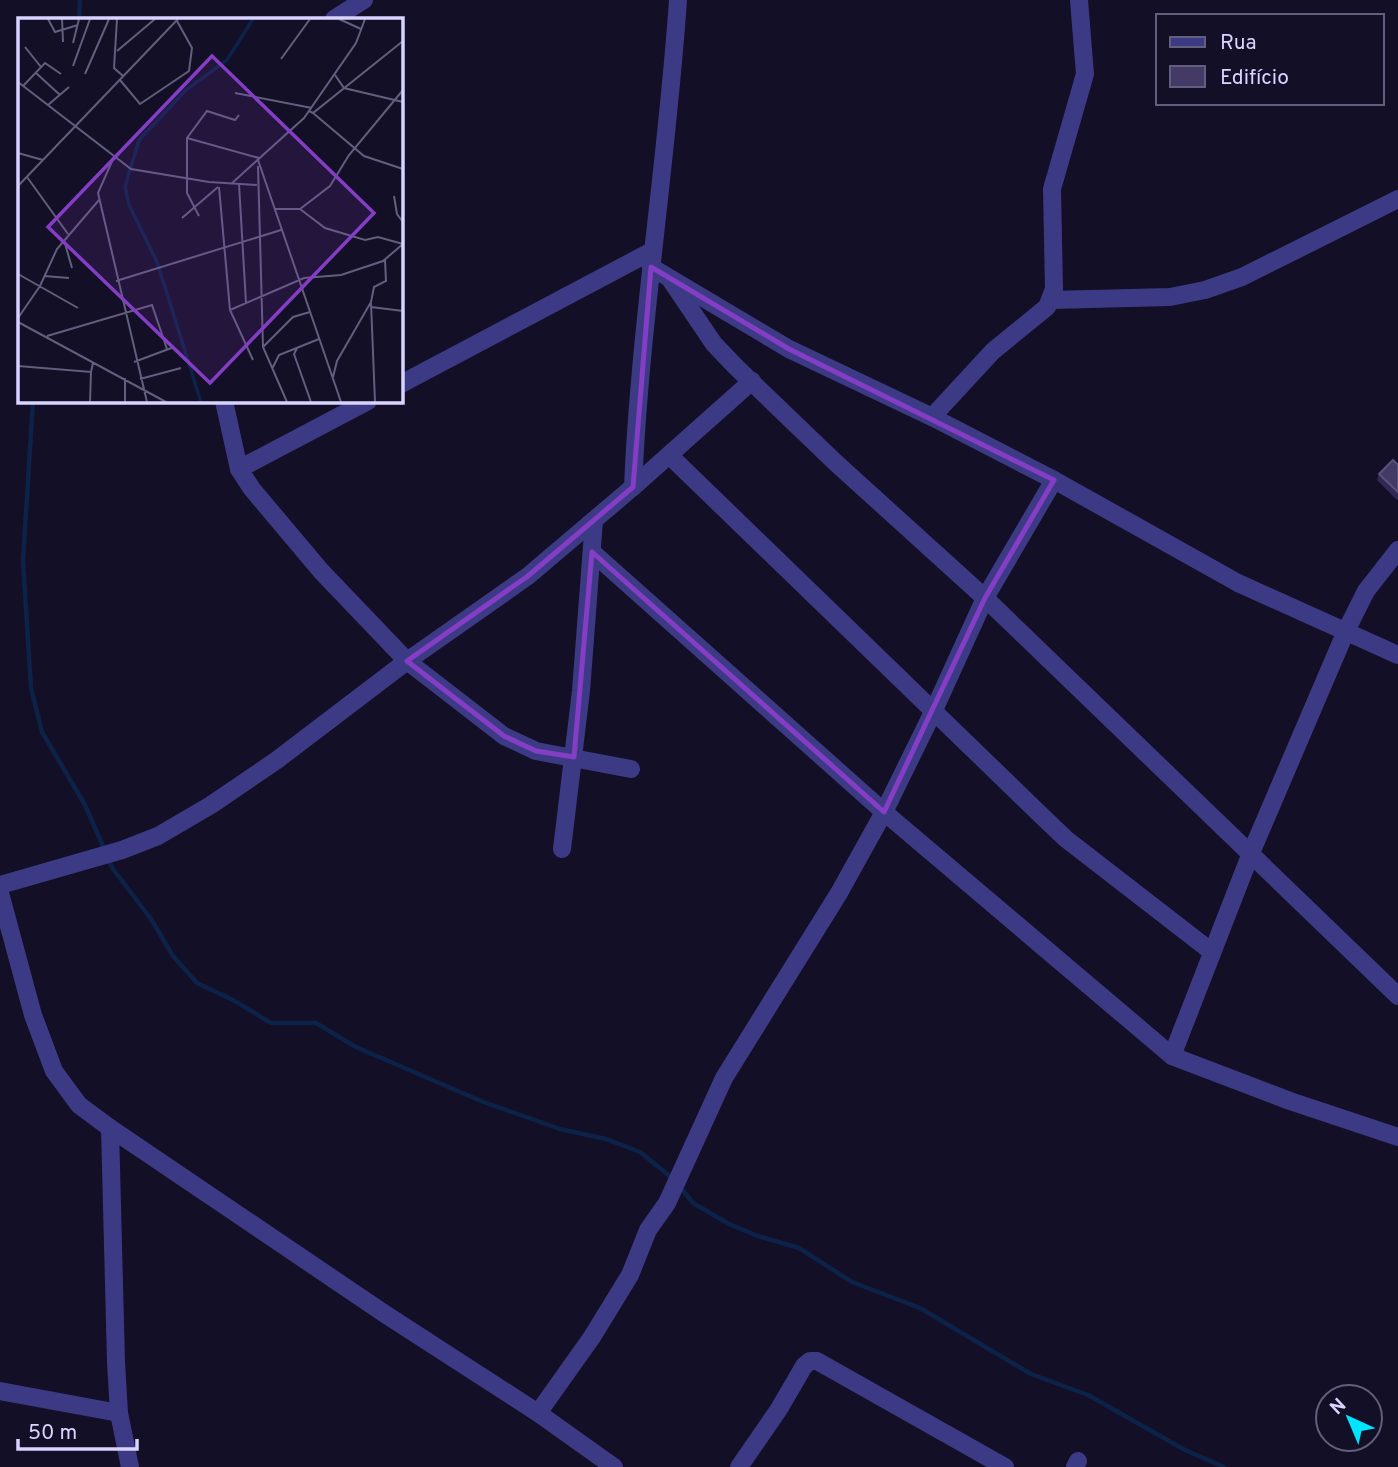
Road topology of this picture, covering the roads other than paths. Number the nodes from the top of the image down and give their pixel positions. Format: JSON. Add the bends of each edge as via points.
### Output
{"nodes":[{"id":1,"x":364,"y":0,"type":"edge"},
{"id":2,"x":678,"y":0,"type":"edge"},
{"id":3,"x":1079,"y":0,"type":"edge"},
{"id":4,"x":336,"y":18,"type":"edge"},
{"id":5,"x":1398,"y":200,"type":"edge"},
{"id":6,"x":651,"y":259,"type":"junction"},
{"id":7,"x":670,"y":279,"type":"junction"},
{"id":8,"x":1051,"y":300,"type":"junction"},
{"id":9,"x":752,"y":381,"type":"junction"},
{"id":10,"x":402,"y":384,"type":"edge"},
{"id":11,"x":224,"y":402,"type":"edge"},
{"id":12,"x":366,"y":402,"type":"edge"},
{"id":13,"x":932,"y":417,"type":"junction"},
{"id":14,"x":669,"y":455,"type":"junction"},
{"id":15,"x":239,"y":469,"type":"junction"},
{"id":16,"x":1054,"y":480,"type":"junction"},
{"id":17,"x":633,"y":487,"type":"junction"},
{"id":18,"x":594,"y":520,"type":"junction"},
{"id":19,"x":1398,"y":550,"type":"edge"},
{"id":20,"x":592,"y":552,"type":"junction"},
{"id":21,"x":985,"y":598,"type":"junction"},
{"id":22,"x":1346,"y":631,"type":"junction"},
{"id":23,"x":1398,"y":655,"type":"edge"},
{"id":24,"x":407,"y":661,"type":"junction"},
{"id":25,"x":934,"y":710,"type":"junction"},
{"id":26,"x":574,"y":757,"type":"junction"},
{"id":27,"x":631,"y":769,"type":"dead end"},
{"id":28,"x":884,"y":812,"type":"junction"},
{"id":29,"x":562,"y":849,"type":"dead end"},
{"id":30,"x":1251,"y":853,"type":"junction"},
{"id":31,"x":0,"y":885,"type":"edge"},
{"id":32,"x":0,"y":893,"type":"edge"},
{"id":33,"x":1212,"y":952,"type":"junction"},
{"id":34,"x":1398,"y":996,"type":"edge"},
{"id":35,"x":1172,"y":1056,"type":"junction"},
{"id":36,"x":110,"y":1128,"type":"junction"},
{"id":37,"x":1398,"y":1137,"type":"edge"},
{"id":38,"x":0,"y":1391,"type":"edge"},
{"id":39,"x":119,"y":1413,"type":"junction"},
{"id":40,"x":538,"y":1413,"type":"junction"},
{"id":41,"x":134,"y":1464,"type":"edge"},
{"id":42,"x":614,"y":1467,"type":"edge"},
{"id":43,"x":739,"y":1467,"type":"edge"},
{"id":44,"x":1004,"y":1467,"type":"edge"}],
"edges":[{"from":1,"to":4,"type":"street"},
{"from":2,"to":6,"type":"street"},
{"from":3,"to":8,"type":"street","via":[[1086,74],[1052,189]]},
{"from":5,"to":8,"type":"street","via":[[1242,277],[1205,290],[1170,297]]},
{"from":6,"to":7,"type":"street"},
{"from":6,"to":10,"type":"street"},
{"from":6,"to":17,"type":"street"},
{"from":7,"to":9,"type":"street","via":[[714,344]]},
{"from":7,"to":13,"type":"street","via":[[789,349]]},
{"from":8,"to":13,"type":"street","via":[[993,351]]},
{"from":9,"to":14,"type":"street"},
{"from":9,"to":21,"type":"street"},
{"from":11,"to":15,"type":"street"},
{"from":12,"to":15,"type":"street"},
{"from":13,"to":16,"type":"street"},
{"from":14,"to":17,"type":"street"},
{"from":14,"to":25,"type":"street"},
{"from":15,"to":24,"type":"street","via":[[321,570]]},
{"from":16,"to":21,"type":"street"},
{"from":16,"to":22,"type":"street","via":[[1238,583]]},
{"from":17,"to":18,"type":"street"},
{"from":18,"to":20,"type":"street"},
{"from":18,"to":24,"type":"street","via":[[528,576]]},
{"from":19,"to":22,"type":"street","via":[[1366,591]]},
{"from":20,"to":26,"type":"street"},
{"from":20,"to":28,"type":"street"},
{"from":21,"to":25,"type":"street"},
{"from":21,"to":30,"type":"street"},
{"from":22,"to":23,"type":"street"},
{"from":22,"to":30,"type":"street"},
{"from":24,"to":26,"type":"street","via":[[504,736],[536,751]]},
{"from":24,"to":31,"type":"street","via":[[277,760],[158,836]]},
{"from":25,"to":28,"type":"street"},
{"from":25,"to":33,"type":"street","via":[[1066,839]]},
{"from":26,"to":27,"type":"street"},
{"from":26,"to":29,"type":"street"},
{"from":28,"to":35,"type":"street"},
{"from":28,"to":40,"type":"street","via":[[723,1078],[630,1275]]},
{"from":30,"to":33,"type":"street"},
{"from":30,"to":34,"type":"street"},
{"from":32,"to":36,"type":"street","via":[[33,1014],[54,1071],[79,1105]]},
{"from":33,"to":35,"type":"street"},
{"from":35,"to":37,"type":"street"},
{"from":36,"to":39,"type":"street"},
{"from":36,"to":40,"type":"street"},
{"from":38,"to":39,"type":"street"},
{"from":39,"to":41,"type":"street"},
{"from":40,"to":42,"type":"street"},
{"from":43,"to":44,"type":"street","via":[[810,1361]]}]}
